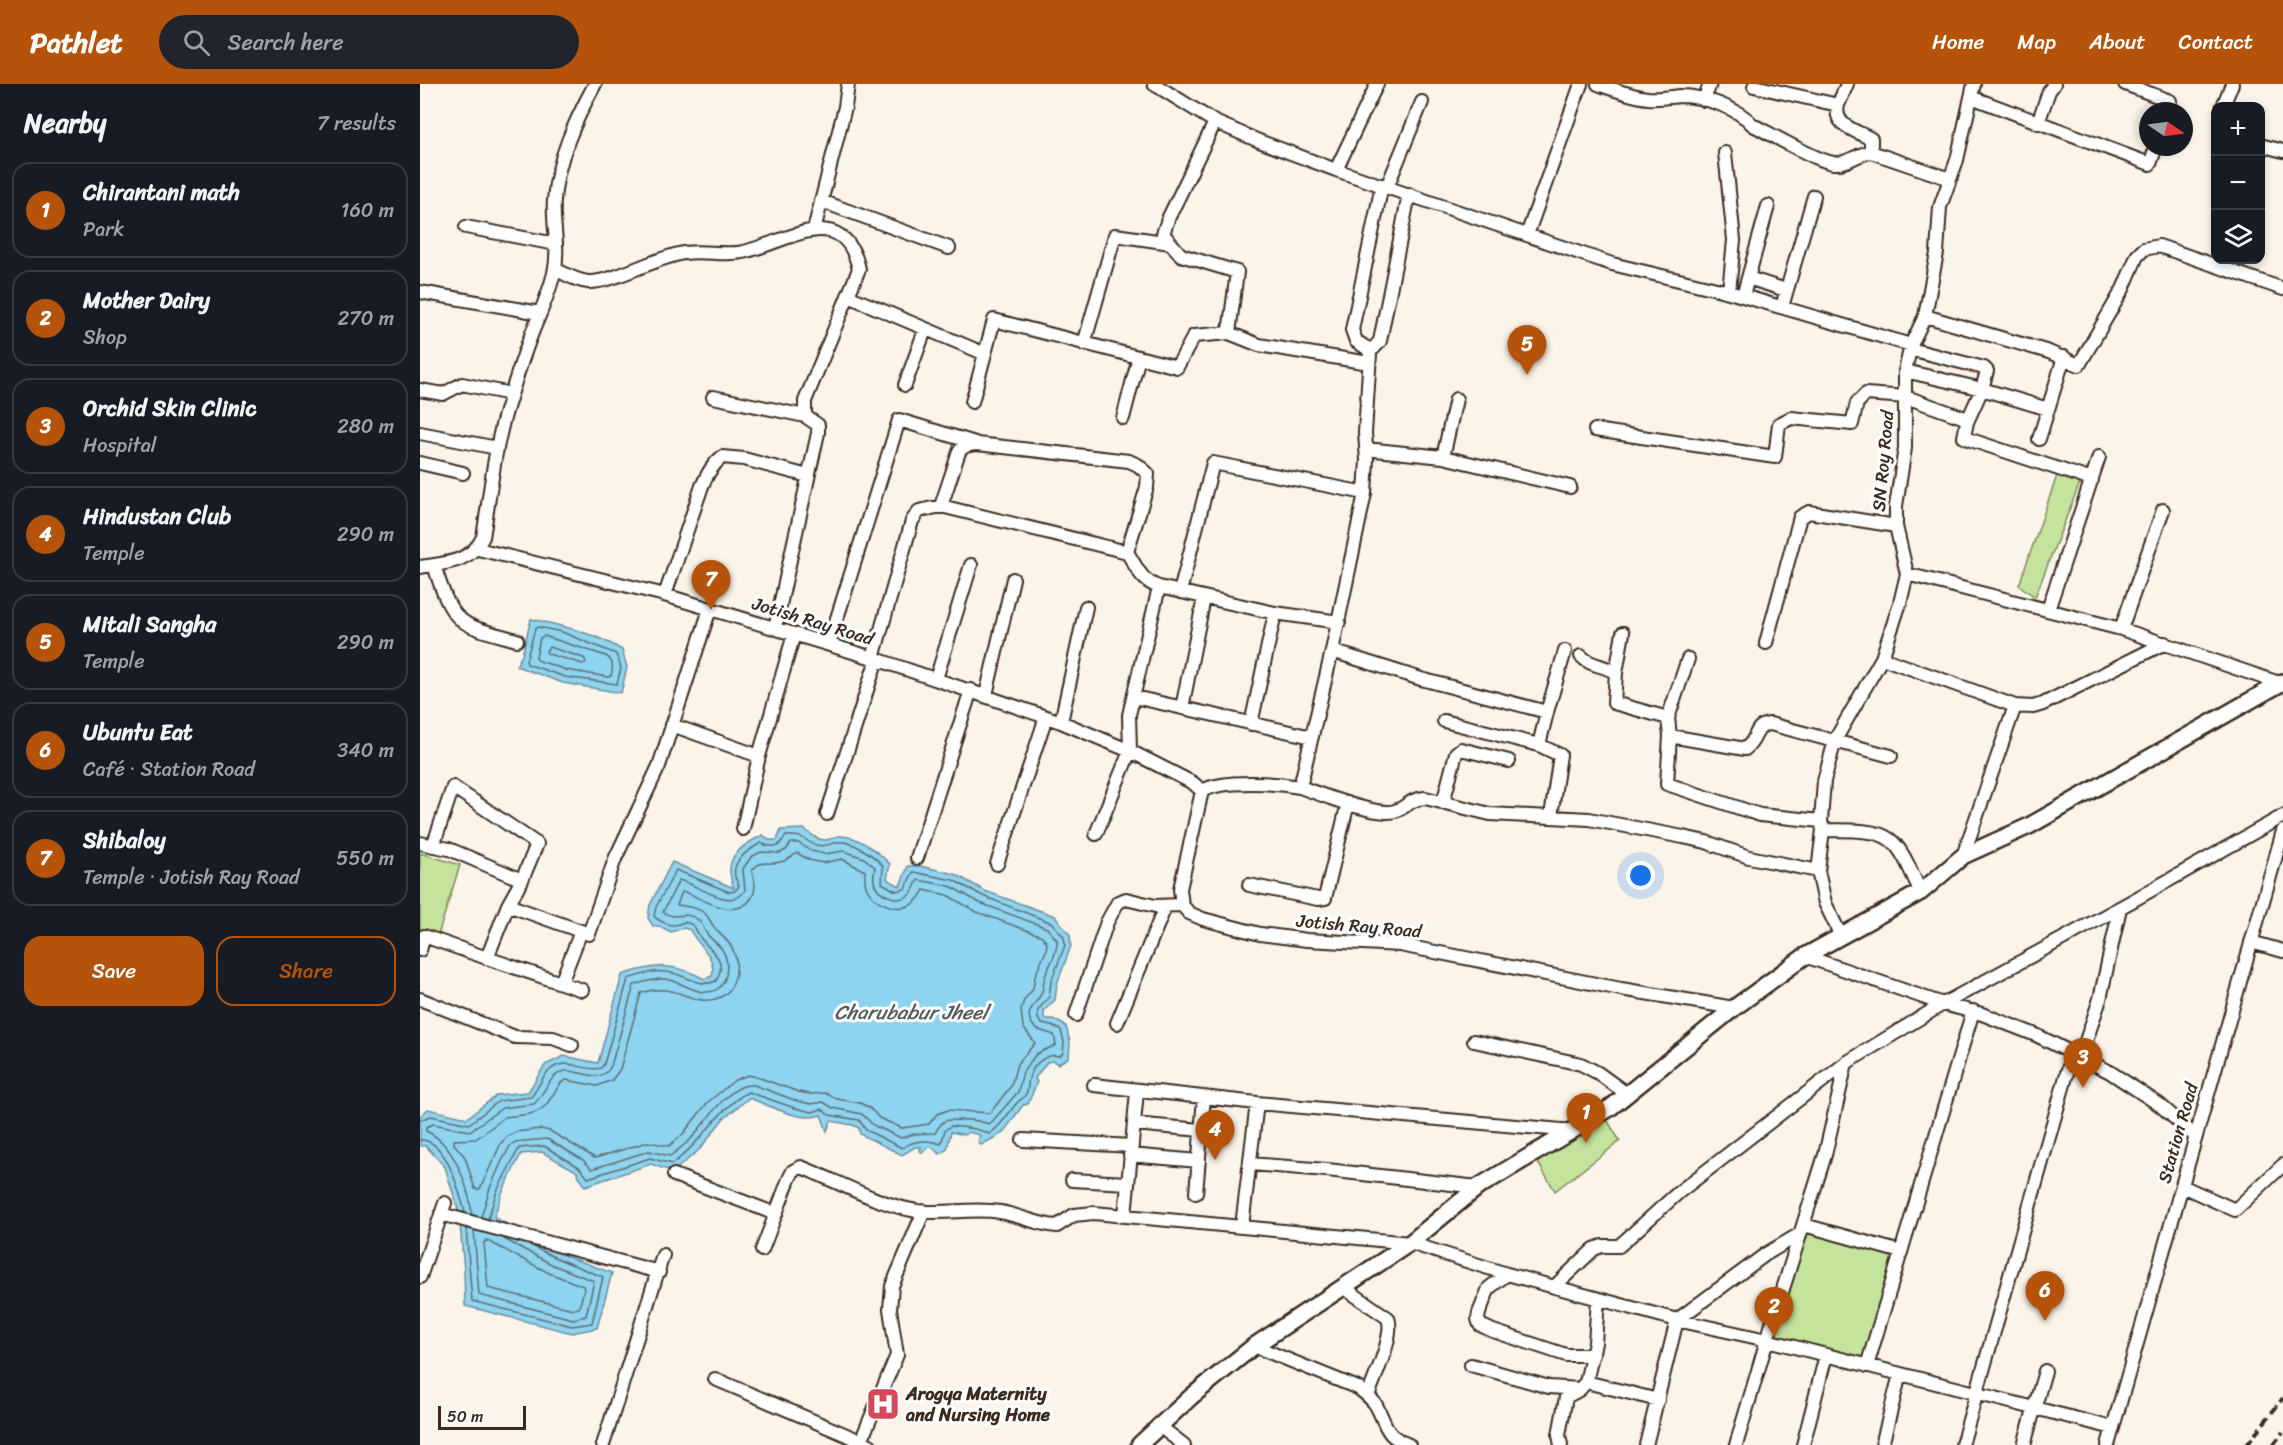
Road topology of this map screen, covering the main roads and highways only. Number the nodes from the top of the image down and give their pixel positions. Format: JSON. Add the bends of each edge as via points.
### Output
{"nodes":[{"id":1,"x":2281,"y":682,"type":"edge"},
{"id":2,"x":1139,"y":1445,"type":"edge"}],
"edges":[{"from":1,"to":2,"type":"main road","via":[[2029,826],[1963,856],[1921,892],[1805,956],[1627,1094],[1478,1187],[1410,1242],[1254,1346]]}]}
